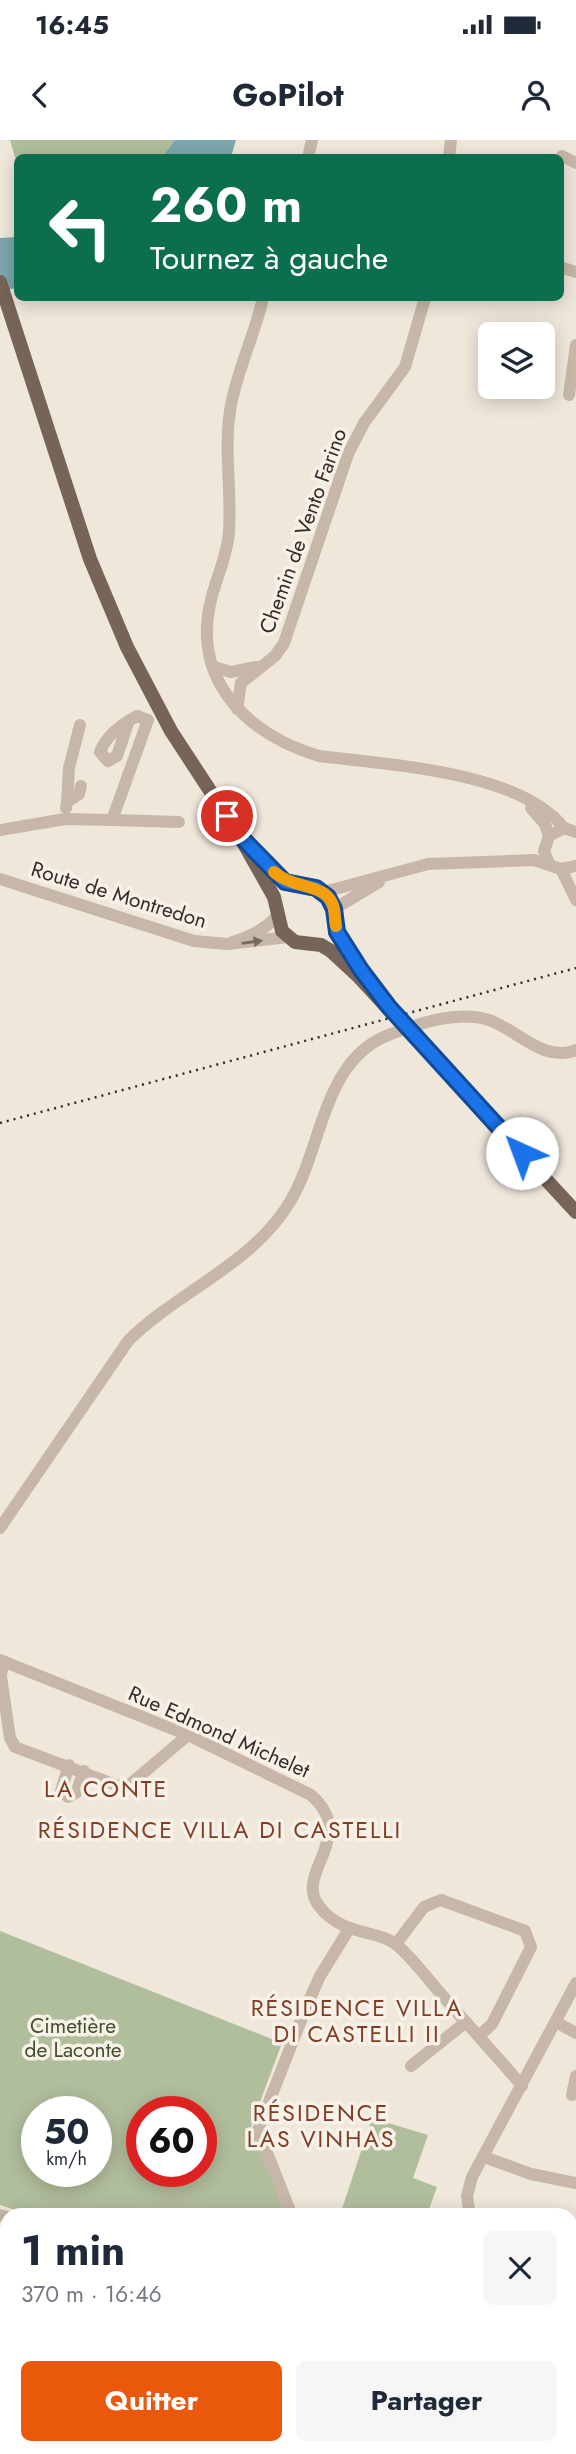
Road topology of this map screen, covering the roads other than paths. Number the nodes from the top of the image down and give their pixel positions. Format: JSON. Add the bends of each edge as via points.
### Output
{"nodes":[{"id":1,"x":0,"y":282,"type":"edge"},
{"id":2,"x":262,"y":301,"type":"edge"},
{"id":3,"x":424,"y":301,"type":"edge"},
{"id":4,"x":576,"y":345,"type":"edge"},
{"id":5,"x":569,"y":396,"type":"dead end"},
{"id":6,"x":266,"y":663,"type":"junction"},
{"id":7,"x":214,"y":667,"type":"junction"},
{"id":8,"x":231,"y":672,"type":"junction"},
{"id":9,"x":241,"y":683,"type":"junction"},
{"id":10,"x":222,"y":686,"type":"junction"},
{"id":11,"x":237,"y":709,"type":"junction"},
{"id":12,"x":129,"y":720,"type":"dead end"},
{"id":13,"x":80,"y":725,"type":"dead end"},
{"id":14,"x":81,"y":786,"type":"dead end"},
{"id":15,"x":524,"y":799,"type":"junction"},
{"id":16,"x":67,"y":802,"type":"junction"},
{"id":17,"x":65,"y":819,"type":"junction"},
{"id":18,"x":112,"y":820,"type":"junction"},
{"id":19,"x":179,"y":822,"type":"dead end"},
{"id":20,"x":0,"y":830,"type":"edge"},
{"id":21,"x":570,"y":830,"type":"edge"},
{"id":22,"x":239,"y":835,"type":"junction"},
{"id":23,"x":547,"y":841,"type":"junction"},
{"id":24,"x":503,"y":860,"type":"junction"},
{"id":25,"x":555,"y":866,"type":"junction"},
{"id":26,"x":576,"y":866,"type":"edge"},
{"id":27,"x":393,"y":873,"type":"junction"},
{"id":28,"x":0,"y":879,"type":"edge"},
{"id":29,"x":300,"y":887,"type":"junction"},
{"id":30,"x":324,"y":892,"type":"junction"},
{"id":31,"x":576,"y":900,"type":"edge"},
{"id":32,"x":277,"y":912,"type":"junction"},
{"id":33,"x":334,"y":915,"type":"junction"},
{"id":34,"x":288,"y":937,"type":"junction"},
{"id":35,"x":312,"y":943,"type":"junction"},
{"id":36,"x":227,"y":944,"type":"junction"},
{"id":37,"x":389,"y":1007,"type":"junction"},
{"id":38,"x":576,"y":1050,"type":"edge"},
{"id":39,"x":576,"y":1212,"type":"edge"},
{"id":40,"x":0,"y":1528,"type":"edge"},
{"id":41,"x":2,"y":1660,"type":"edge"},
{"id":42,"x":188,"y":1735,"type":"junction"},
{"id":43,"x":5,"y":1739,"type":"edge"},
{"id":44,"x":69,"y":1765,"type":"junction"},
{"id":45,"x":84,"y":1771,"type":"junction"},
{"id":46,"x":349,"y":1929,"type":"junction"},
{"id":47,"x":396,"y":1944,"type":"junction"},
{"id":48,"x":576,"y":1983,"type":"edge"},
{"id":49,"x":466,"y":2022,"type":"junction"},
{"id":50,"x":556,"y":2022,"type":"junction"},
{"id":51,"x":576,"y":2033,"type":"edge"},
{"id":52,"x":480,"y":2035,"type":"junction"},
{"id":53,"x":411,"y":2066,"type":"dead end"},
{"id":54,"x":576,"y":2076,"type":"edge"},
{"id":55,"x":522,"y":2086,"type":"junction"},
{"id":56,"x":572,"y":2095,"type":"dead end"},
{"id":57,"x":484,"y":2157,"type":"junction"},
{"id":58,"x":576,"y":2183,"type":"edge"},
{"id":59,"x":289,"y":2208,"type":"edge"},
{"id":60,"x":469,"y":2208,"type":"edge"}],
"edges":[{"from":1,"to":22,"type":"main road","via":[[90,559],[127,647],[171,731]]},
{"from":2,"to":7,"type":"street","via":[[230,406],[227,551],[209,605],[207,628]]},
{"from":3,"to":6,"type":"street","name":"Chemin de Vento Farino","via":[[405,368],[364,423],[348,454],[284,643]]},
{"from":4,"to":5,"type":"street"},
{"from":6,"to":8,"type":"street","name":"Chemin de Vento Farino"},
{"from":6,"to":9,"type":"street","name":"Chemin de Vento Farino"},
{"from":7,"to":8,"type":"street"},
{"from":7,"to":10,"type":"street"},
{"from":8,"to":10,"type":"street"},
{"from":9,"to":10,"type":"street","name":"Chemin de Vento Farino"},
{"from":9,"to":11,"type":"street"},
{"from":10,"to":11,"type":"street"},
{"from":11,"to":15,"type":"street","via":[[256,727],[297,749],[461,776],[507,789]]},
{"from":12,"to":18,"type":"street","via":[[141,716],[148,720]]},
{"from":13,"to":16,"type":"street","via":[[69,768]]},
{"from":14,"to":16,"type":"street","via":[[79,794]]},
{"from":15,"to":21,"type":"street"},
{"from":15,"to":23,"type":"street","via":[[545,824]]},
{"from":16,"to":17,"type":"street"},
{"from":17,"to":18,"type":"street"},
{"from":17,"to":20,"type":"street"},
{"from":18,"to":19,"type":"street"},
{"from":21,"to":23,"type":"street"},
{"from":22,"to":29,"type":"main road","via":[[285,882]]},
{"from":22,"to":32,"type":"main road"},
{"from":23,"to":24,"type":"street"},
{"from":23,"to":25,"type":"street"},
{"from":24,"to":25,"type":"street"},
{"from":24,"to":27,"type":"street","via":[[428,864]]},
{"from":25,"to":26,"type":"street"},
{"from":25,"to":31,"type":"street"},
{"from":27,"to":30,"type":"street"},
{"from":27,"to":33,"type":"street"},
{"from":28,"to":36,"type":"street","name":"Route de Montredon","via":[[194,941]]},
{"from":29,"to":30,"type":"main road"},
{"from":29,"to":32,"type":"main road","via":[[286,895]]},
{"from":30,"to":33,"type":"main road"},
{"from":32,"to":34,"type":"main road","via":[[278,924]]},
{"from":32,"to":36,"type":"street","via":[[270,924]]},
{"from":33,"to":35,"type":"main road","via":[[327,935]]},
{"from":33,"to":37,"type":"main road","via":[[337,932]]},
{"from":34,"to":35,"type":"main road"},
{"from":36,"to":34,"type":"street","name":"Route de Montredon","one_way":true},
{"from":35,"to":37,"type":"main road","via":[[331,951]]},
{"from":37,"to":39,"type":"main road"},
{"from":38,"to":40,"type":"street","via":[[558,1054],[489,1020],[464,1017],[443,1018],[370,1043],[338,1082],[301,1181],[268,1231],[128,1341]]},
{"from":41,"to":42,"type":"street","name":"Rue Edmond Michelet"},
{"from":41,"to":43,"type":"street"},
{"from":42,"to":45,"type":"street","via":[[128,1786]]},
{"from":42,"to":46,"type":"street","name":"Rue Edmond Michelet","via":[[323,1805],[329,1841],[313,1887],[314,1898],[328,1916]]},
{"from":43,"to":44,"type":"street","via":[[15,1747]]},
{"from":44,"to":45,"type":"street"},
{"from":44,"to":45,"type":"street","via":[[61,1791],[68,1797],[76,1793]]},
{"from":46,"to":47,"type":"street"},
{"from":46,"to":59,"type":"street","via":[[320,1976],[258,2130]]},
{"from":47,"to":49,"type":"street"},
{"from":47,"to":52,"type":"street","via":[[424,1908],[441,1900],[525,1931],[531,1947],[492,2024]]},
{"from":48,"to":50,"type":"street"},
{"from":49,"to":52,"type":"street"},
{"from":49,"to":53,"type":"street"},
{"from":50,"to":51,"type":"street"},
{"from":50,"to":55,"type":"street"},
{"from":52,"to":55,"type":"street"},
{"from":54,"to":56,"type":"street"},
{"from":55,"to":57,"type":"street"},
{"from":57,"to":58,"type":"street","via":[[531,2174]]},
{"from":57,"to":60,"type":"street","via":[[468,2188]]}]}
